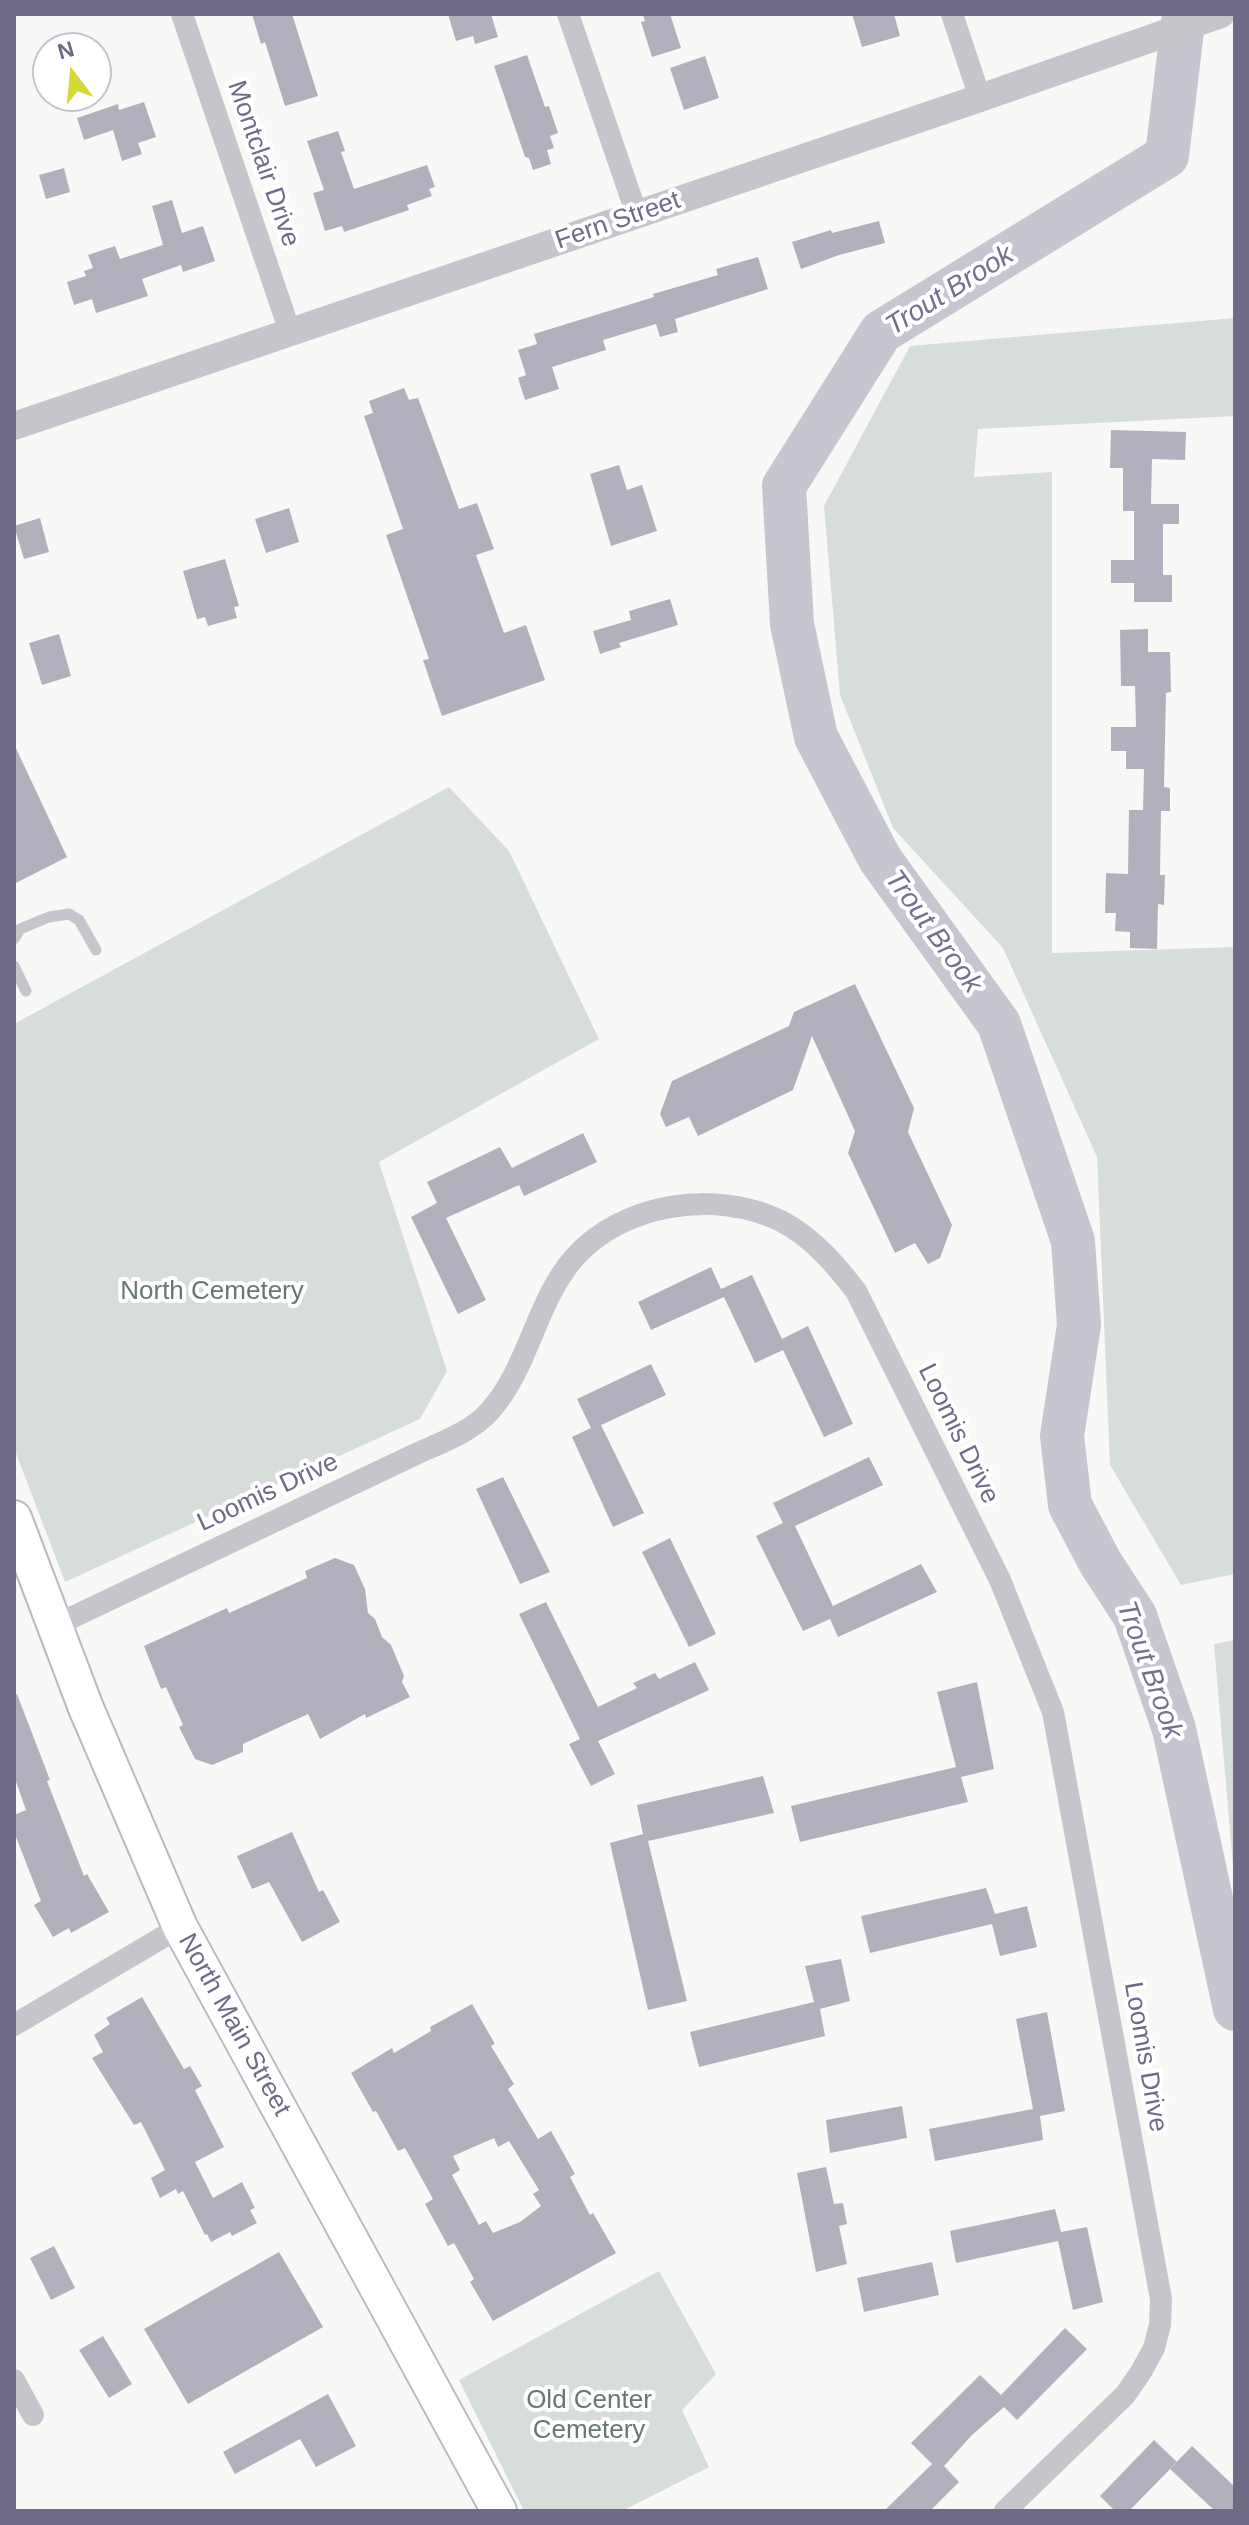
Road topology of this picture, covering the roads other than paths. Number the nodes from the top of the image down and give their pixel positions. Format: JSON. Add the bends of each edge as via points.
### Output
{"nodes":[{"id":1,"x":182,"y":14,"type":"edge"},
{"id":2,"x":568,"y":14,"type":"edge"},
{"id":3,"x":952,"y":14,"type":"edge"},
{"id":4,"x":1221,"y":14,"type":"edge"},
{"id":5,"x":980,"y":98,"type":"junction"},
{"id":6,"x":637,"y":215,"type":"junction"},
{"id":7,"x":290,"y":332,"type":"junction"},
{"id":8,"x":14,"y":426,"type":"edge"},
{"id":9,"x":14,"y":939,"type":"edge"},
{"id":10,"x":96,"y":950,"type":"dead end"},
{"id":11,"x":14,"y":966,"type":"edge"},
{"id":12,"x":26,"y":991,"type":"dead end"},
{"id":13,"x":14,"y":1518,"type":"edge"},
{"id":14,"x":56,"y":1625,"type":"junction"},
{"id":15,"x":180,"y":1927,"type":"junction"},
{"id":16,"x":14,"y":2025,"type":"edge"},
{"id":17,"x":14,"y":2380,"type":"edge"},
{"id":18,"x":33,"y":2415,"type":"dead end"},
{"id":19,"x":499,"y":2511,"type":"edge"},
{"id":20,"x":1005,"y":2511,"type":"edge"}],
"edges":[{"from":1,"to":7,"type":"street","name":"Montclair Drive"},
{"from":2,"to":6,"type":"street"},
{"from":3,"to":5,"type":"street"},
{"from":4,"to":5,"type":"street","name":"Fern Street"},
{"from":5,"to":6,"type":"street","name":"Fern Street"},
{"from":6,"to":7,"type":"street","name":"Fern Street"},
{"from":7,"to":8,"type":"street","name":"Fern Street"},
{"from":9,"to":10,"type":"lane","via":[[20,929],[69,914],[79,920]]},
{"from":11,"to":12,"type":"lane"},
{"from":13,"to":14,"type":"main road","name":"North Main Street"},
{"from":14,"to":15,"type":"main road","name":"North Main Street"},
{"from":14,"to":20,"type":"street","name":"Loomis Drive","via":[[444,1441],[488,1413],[511,1381],[552,1290],[573,1259],[629,1220],[666,1208],[715,1203],[753,1210],[806,1237],[856,1291],[1000,1580],[1053,1712],[1161,2299],[1154,2348],[1125,2395]]},
{"from":15,"to":16,"type":"street"},
{"from":15,"to":19,"type":"main road","name":"North Main Street"},
{"from":17,"to":18,"type":"street"}]}
